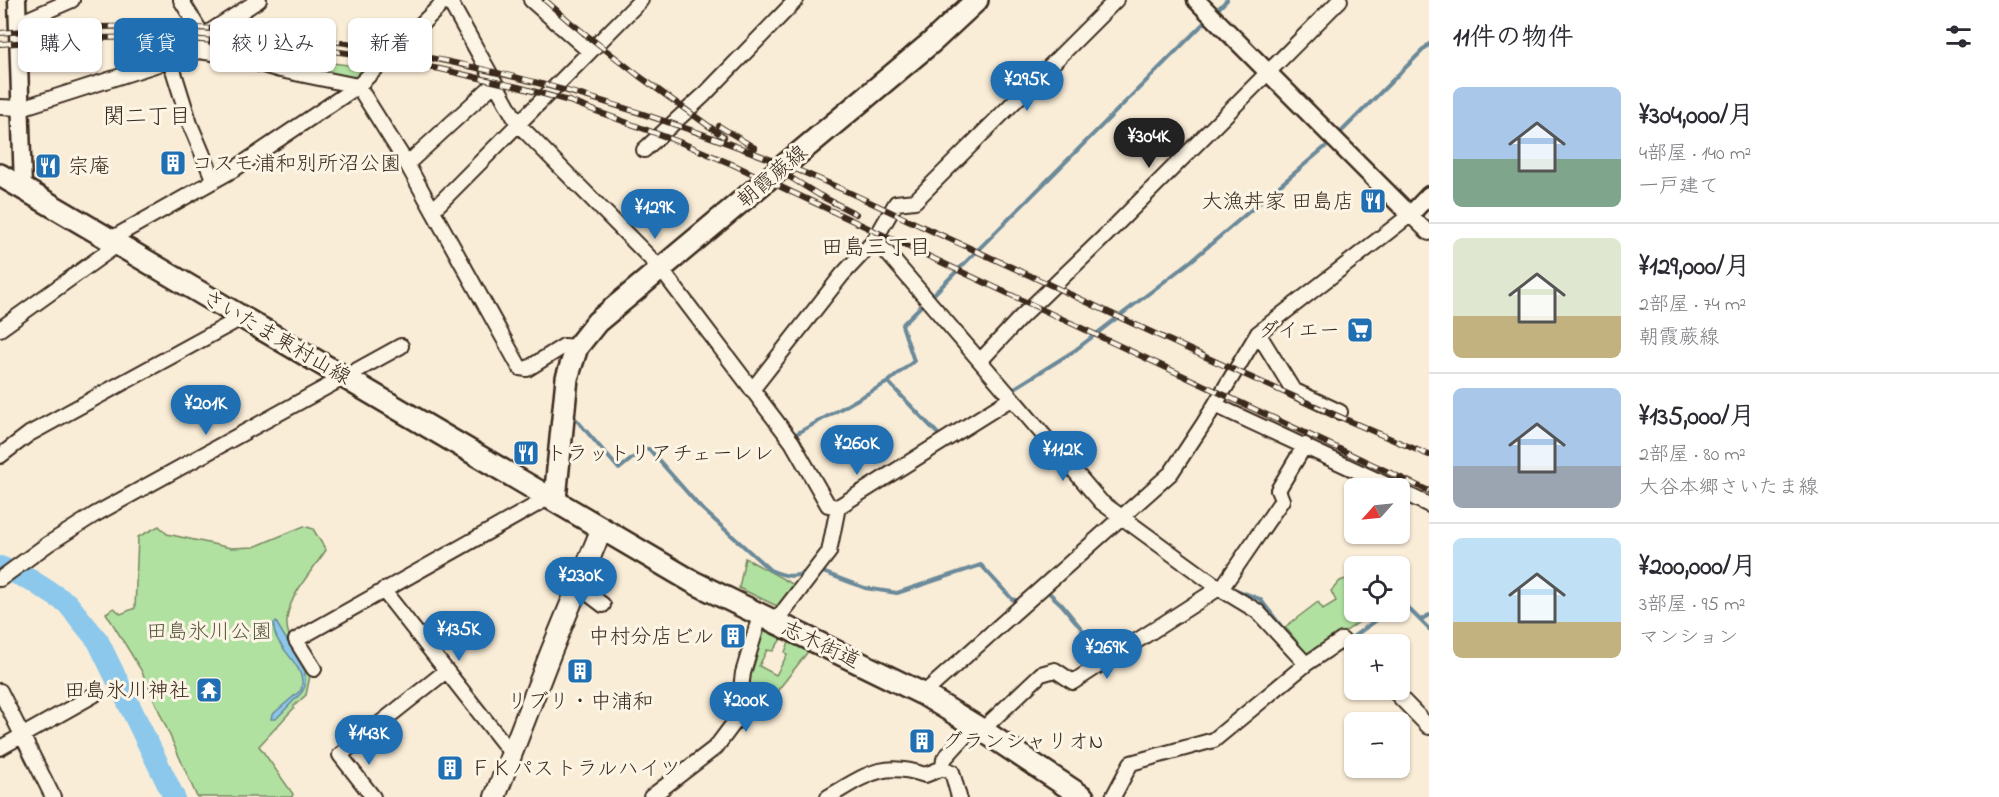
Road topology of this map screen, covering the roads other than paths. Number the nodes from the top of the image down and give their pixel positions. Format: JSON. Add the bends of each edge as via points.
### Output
{"nodes":[{"id":1,"x":17,"y":0,"type":"edge"},
{"id":2,"x":72,"y":0,"type":"edge"},
{"id":3,"x":181,"y":0,"type":"edge"},
{"id":4,"x":259,"y":0,"type":"edge"},
{"id":5,"x":447,"y":0,"type":"edge"},
{"id":6,"x":531,"y":0,"type":"edge"},
{"id":7,"x":641,"y":0,"type":"edge"},
{"id":8,"x":977,"y":0,"type":"edge"},
{"id":9,"x":1116,"y":0,"type":"edge"},
{"id":10,"x":1196,"y":0,"type":"edge"},
{"id":11,"x":1340,"y":0,"type":"edge"},
{"id":12,"x":788,"y":3,"type":"edge"},
{"id":13,"x":17,"y":24,"type":"junction"},
{"id":14,"x":203,"y":36,"type":"junction"},
{"id":15,"x":199,"y":51,"type":"joint"},
{"id":16,"x":589,"y":51,"type":"junction"},
{"id":17,"x":133,"y":72,"type":"edge"},
{"id":18,"x":174,"y":72,"type":"edge"},
{"id":19,"x":1268,"y":72,"type":"junction"},
{"id":20,"x":494,"y":84,"type":"junction"},
{"id":21,"x":358,"y":86,"type":"junction"},
{"id":22,"x":0,"y":107,"type":"edge"},
{"id":23,"x":21,"y":108,"type":"junction"},
{"id":24,"x":518,"y":123,"type":"junction"},
{"id":25,"x":644,"y":150,"type":"dead end"},
{"id":26,"x":407,"y":164,"type":"junction"},
{"id":27,"x":0,"y":175,"type":"edge"},
{"id":28,"x":214,"y":181,"type":"junction"},
{"id":29,"x":23,"y":188,"type":"junction"},
{"id":30,"x":1429,"y":195,"type":"edge"},
{"id":31,"x":433,"y":210,"type":"junction"},
{"id":32,"x":1410,"y":215,"type":"junction"},
{"id":33,"x":1429,"y":233,"type":"edge"},
{"id":34,"x":874,"y":241,"type":"junction"},
{"id":35,"x":113,"y":242,"type":"junction"},
{"id":36,"x":660,"y":268,"type":"junction"},
{"id":37,"x":243,"y":317,"type":"junction"},
{"id":38,"x":0,"y":329,"type":"edge"},
{"id":39,"x":1258,"y":333,"type":"junction"},
{"id":40,"x":401,"y":346,"type":"dead end"},
{"id":41,"x":577,"y":347,"type":"junction"},
{"id":42,"x":980,"y":361,"type":"junction"},
{"id":43,"x":345,"y":377,"type":"junction"},
{"id":44,"x":752,"y":390,"type":"junction"},
{"id":45,"x":1012,"y":398,"type":"junction"},
{"id":46,"x":1215,"y":405,"type":"junction"},
{"id":47,"x":1340,"y":412,"type":"dead end"},
{"id":48,"x":1305,"y":445,"type":"junction"},
{"id":49,"x":0,"y":456,"type":"edge"},
{"id":50,"x":1373,"y":478,"type":"edge"},
{"id":51,"x":1410,"y":496,"type":"edge"},
{"id":52,"x":553,"y":498,"type":"junction"},
{"id":53,"x":1429,"y":505,"type":"edge"},
{"id":54,"x":838,"y":507,"type":"junction"},
{"id":55,"x":1122,"y":516,"type":"junction"},
{"id":56,"x":602,"y":528,"type":"junction"},
{"id":57,"x":0,"y":579,"type":"edge"},
{"id":58,"x":578,"y":586,"type":"junction"},
{"id":59,"x":1220,"y":589,"type":"junction"},
{"id":60,"x":382,"y":590,"type":"junction"},
{"id":61,"x":603,"y":605,"type":"dead end"},
{"id":62,"x":768,"y":619,"type":"junction"},
{"id":63,"x":1344,"y":642,"type":"edge"},
{"id":64,"x":1306,"y":664,"type":"junction"},
{"id":65,"x":314,"y":669,"type":"dead end"},
{"id":66,"x":446,"y":671,"type":"junction"},
{"id":67,"x":0,"y":691,"type":"edge"},
{"id":68,"x":923,"y":694,"type":"junction"},
{"id":69,"x":94,"y":695,"type":"dead end"},
{"id":70,"x":1403,"y":700,"type":"edge"},
{"id":71,"x":978,"y":727,"type":"junction"},
{"id":72,"x":1429,"y":727,"type":"edge"},
{"id":73,"x":22,"y":735,"type":"junction"},
{"id":74,"x":0,"y":748,"type":"edge"},
{"id":75,"x":511,"y":753,"type":"junction"},
{"id":76,"x":944,"y":768,"type":"junction"},
{"id":77,"x":654,"y":796,"type":"edge"},
{"id":78,"x":53,"y":797,"type":"edge"},
{"id":79,"x":373,"y":797,"type":"edge"},
{"id":80,"x":495,"y":797,"type":"edge"},
{"id":81,"x":828,"y":797,"type":"edge"},
{"id":82,"x":959,"y":797,"type":"edge"},
{"id":83,"x":1083,"y":797,"type":"edge"},
{"id":84,"x":1113,"y":797,"type":"edge"}],
"edges":[{"from":1,"to":13,"type":"street"},
{"from":2,"to":13,"type":"street"},
{"from":3,"to":14,"type":"street"},
{"from":4,"to":14,"type":"street"},
{"from":5,"to":20,"type":"street"},
{"from":5,"to":21,"type":"street"},
{"from":6,"to":16,"type":"street"},
{"from":7,"to":16,"type":"street"},
{"from":8,"to":36,"type":"main road","name":"朝霞蕨線"},
{"from":9,"to":34,"type":"street","via":[[915,201],[896,203]]},
{"from":10,"to":19,"type":"street"},
{"from":11,"to":19,"type":"street"},
{"from":12,"to":25,"type":"street","via":[[704,94]]},
{"from":13,"to":23,"type":"street"},
{"from":14,"to":15,"type":"street"},
{"from":15,"to":21,"type":"street"},
{"from":16,"to":24,"type":"street"},
{"from":17,"to":23,"type":"street"},
{"from":18,"to":28,"type":"street"},
{"from":19,"to":32,"type":"street"},
{"from":19,"to":42,"type":"street"},
{"from":20,"to":24,"type":"street"},
{"from":20,"to":26,"type":"street"},
{"from":21,"to":26,"type":"street"},
{"from":21,"to":28,"type":"street"},
{"from":22,"to":23,"type":"street"},
{"from":23,"to":29,"type":"street"},
{"from":24,"to":31,"type":"street"},
{"from":24,"to":36,"type":"street"},
{"from":26,"to":31,"type":"street"},
{"from":27,"to":29,"type":"main road","name":"さいたま東村山線"},
{"from":28,"to":35,"type":"street"},
{"from":29,"to":35,"type":"main road","name":"さいたま東村山線"},
{"from":30,"to":32,"type":"street"},
{"from":31,"to":41,"type":"street","via":[[520,368],[527,369],[564,346]]},
{"from":32,"to":33,"type":"street"},
{"from":32,"to":39,"type":"street"},
{"from":34,"to":42,"type":"street"},
{"from":34,"to":44,"type":"street","via":[[842,275]]},
{"from":35,"to":37,"type":"main road","name":"さいたま東村山線"},
{"from":35,"to":38,"type":"street"},
{"from":36,"to":41,"type":"main road","name":"朝霞蕨線","via":[[597,322]]},
{"from":36,"to":44,"type":"street"},
{"from":37,"to":43,"type":"main road","name":"さいたま東村山線"},
{"from":37,"to":49,"type":"street","via":[[29,434]]},
{"from":39,"to":46,"type":"street"},
{"from":39,"to":47,"type":"street","via":[[1293,390]]},
{"from":40,"to":43,"type":"street"},
{"from":41,"to":52,"type":"main road","name":"朝霞蕨線","via":[[567,378]]},
{"from":42,"to":45,"type":"street"},
{"from":43,"to":52,"type":"main road","name":"さいたま東村山線"},
{"from":43,"to":57,"type":"street","via":[[94,515]]},
{"from":44,"to":54,"type":"street","via":[[792,442],[828,505]]},
{"from":45,"to":54,"type":"street"},
{"from":45,"to":55,"type":"street","via":[[1101,502]]},
{"from":46,"to":48,"type":"street"},
{"from":46,"to":55,"type":"street","via":[[1171,472]]},
{"from":48,"to":50,"type":"street"},
{"from":48,"to":59,"type":"street","via":[[1278,490],[1282,500]]},
{"from":51,"to":53,"type":"street"},
{"from":52,"to":56,"type":"main road","name":"志木街道"},
{"from":52,"to":60,"type":"street"},
{"from":54,"to":62,"type":"street","via":[[829,552]]},
{"from":55,"to":59,"type":"street"},
{"from":55,"to":68,"type":"street"},
{"from":56,"to":58,"type":"main road"},
{"from":56,"to":62,"type":"main road","name":"志木街道","via":[[693,582]]},
{"from":58,"to":61,"type":"street"},
{"from":58,"to":75,"type":"main road"},
{"from":59,"to":64,"type":"street","via":[[1257,610]]},
{"from":59,"to":71,"type":"street","via":[[1073,682],[1055,670],[1041,674]]},
{"from":60,"to":65,"type":"street","via":[[296,640]]},
{"from":60,"to":66,"type":"street"},
{"from":62,"to":68,"type":"main road","name":"志木街道"},
{"from":62,"to":77,"type":"street","via":[[743,673],[737,719],[716,747]]},
{"from":63,"to":64,"type":"street"},
{"from":64,"to":84,"type":"street","via":[[1214,740],[1131,763]]},
{"from":66,"to":75,"type":"street"},
{"from":66,"to":79,"type":"street","via":[[340,755]]},
{"from":67,"to":73,"type":"street"},
{"from":68,"to":71,"type":"main road","name":"志木街道"},
{"from":69,"to":73,"type":"street"},
{"from":70,"to":72,"type":"street"},
{"from":71,"to":76,"type":"street","via":[[944,759]]},
{"from":71,"to":83,"type":"main road","name":"志木街道"},
{"from":73,"to":74,"type":"street"},
{"from":73,"to":78,"type":"street"},
{"from":75,"to":80,"type":"main road"},
{"from":76,"to":81,"type":"street","via":[[925,775],[905,768],[887,769],[866,775]]},
{"from":76,"to":82,"type":"street","via":[[952,772]]}]}
